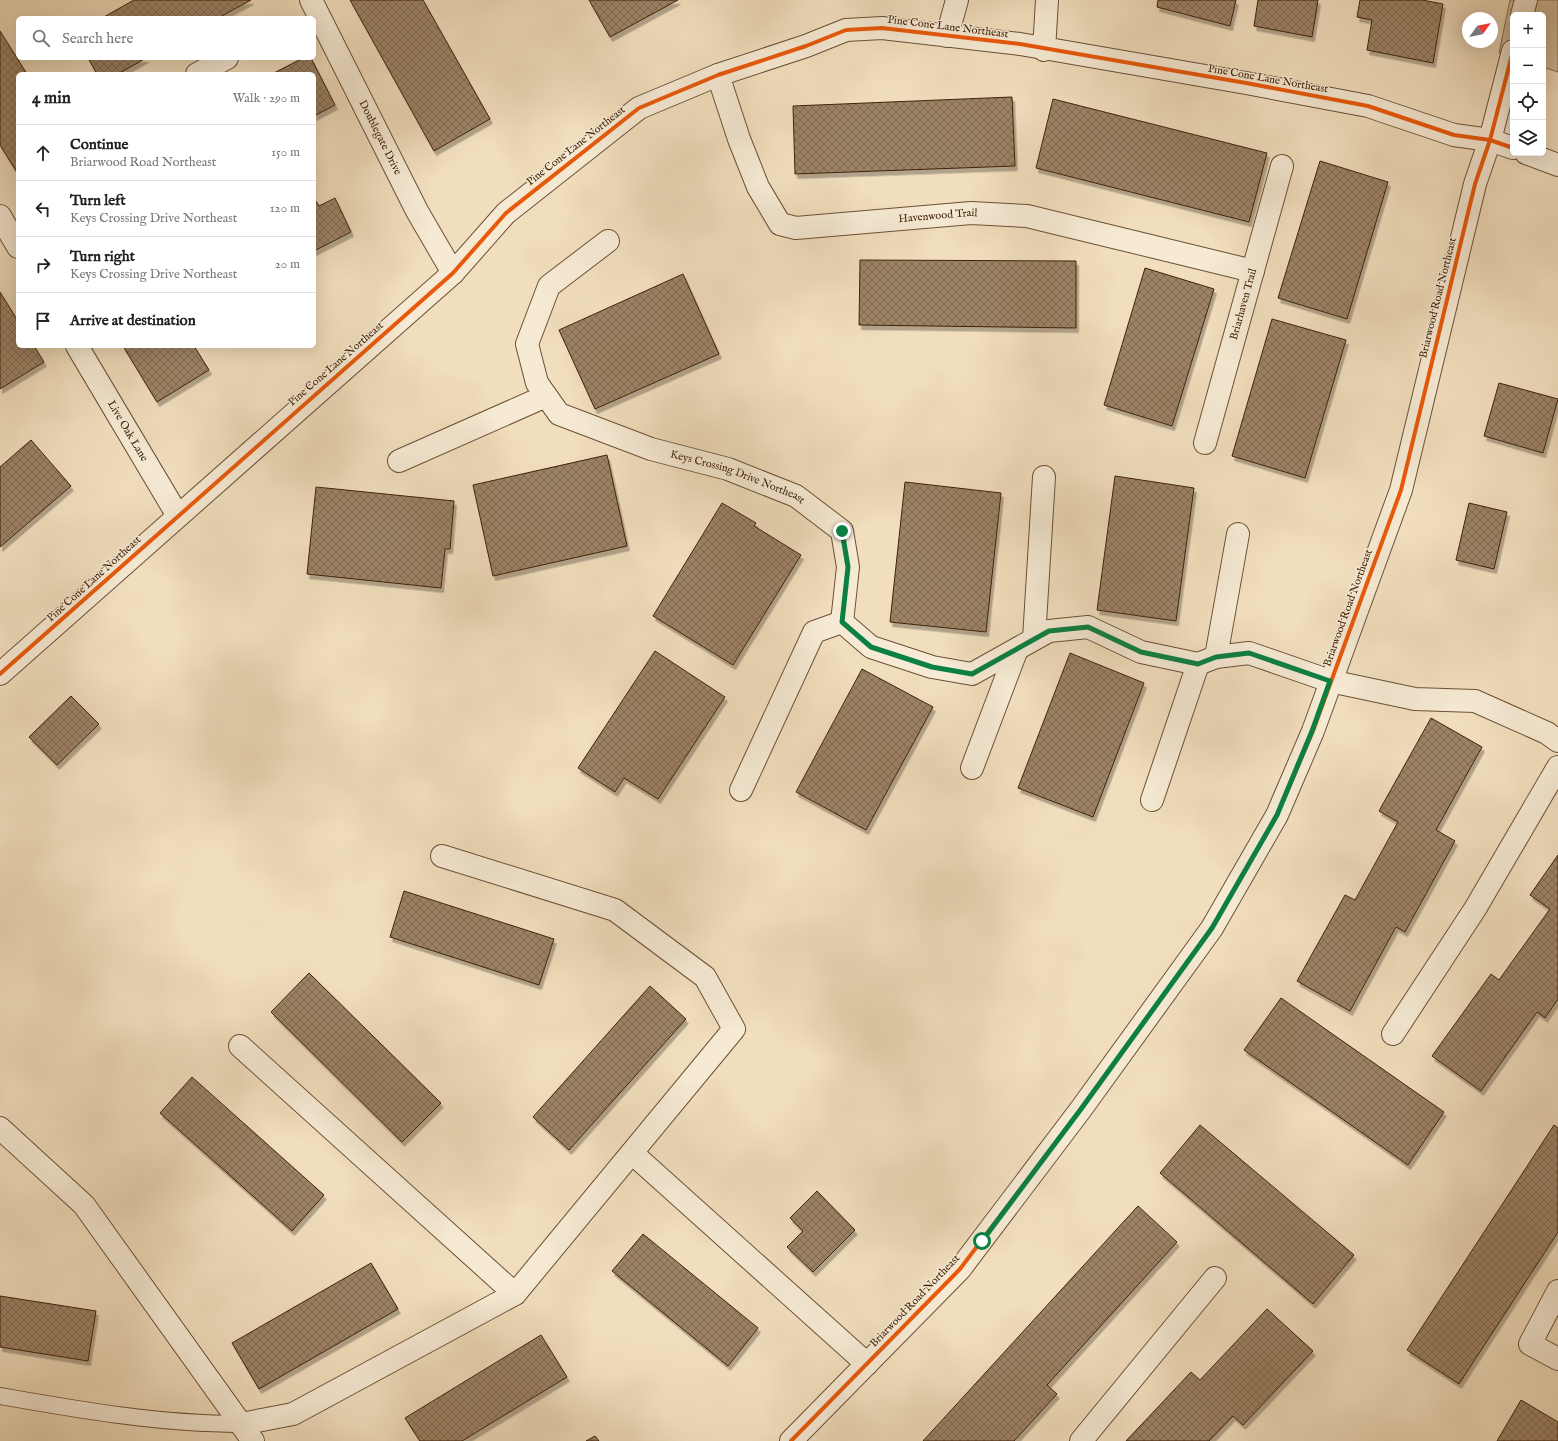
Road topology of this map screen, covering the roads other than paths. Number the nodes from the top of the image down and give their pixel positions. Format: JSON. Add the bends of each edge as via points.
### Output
{"nodes":[{"id":1,"x":958,"y":0,"type":"edge"},
{"id":2,"x":1047,"y":0,"type":"edge"},
{"id":3,"x":1526,"y":0,"type":"edge"},
{"id":4,"x":1523,"y":12,"type":"edge"},
{"id":5,"x":316,"y":21,"type":"edge"},
{"id":6,"x":947,"y":36,"type":"junction"},
{"id":7,"x":1044,"y":50,"type":"junction"},
{"id":8,"x":223,"y":60,"type":"edge"},
{"id":9,"x":1510,"y":63,"type":"edge"},
{"id":10,"x":201,"y":72,"type":"edge"},
{"id":11,"x":718,"y":75,"type":"junction"},
{"id":12,"x":1490,"y":140,"type":"junction"},
{"id":13,"x":1510,"y":147,"type":"edge"},
{"id":14,"x":1534,"y":156,"type":"edge"},
{"id":15,"x":1558,"y":165,"type":"edge"},
{"id":16,"x":1282,"y":166,"type":"dead end"},
{"id":17,"x":0,"y":216,"type":"edge"},
{"id":18,"x":608,"y":241,"type":"dead end"},
{"id":19,"x":16,"y":244,"type":"edge"},
{"id":20,"x":1252,"y":271,"type":"junction"},
{"id":21,"x":453,"y":273,"type":"junction"},
{"id":22,"x":78,"y":348,"type":"edge"},
{"id":23,"x":546,"y":396,"type":"junction"},
{"id":24,"x":1205,"y":443,"type":"dead end"},
{"id":25,"x":399,"y":462,"type":"dead end"},
{"id":26,"x":1044,"y":477,"type":"dead end"},
{"id":27,"x":178,"y":516,"type":"junction"},
{"id":28,"x":1238,"y":534,"type":"dead end"},
{"id":29,"x":842,"y":622,"type":"junction"},
{"id":30,"x":1025,"y":644,"type":"junction"},
{"id":31,"x":1207,"y":661,"type":"junction"},
{"id":32,"x":0,"y":674,"type":"edge"},
{"id":33,"x":1330,"y":681,"type":"junction"},
{"id":34,"x":1558,"y":741,"type":"edge"},
{"id":35,"x":1558,"y":767,"type":"edge"},
{"id":36,"x":972,"y":768,"type":"dead end"},
{"id":37,"x":741,"y":790,"type":"dead end"},
{"id":38,"x":1152,"y":800,"type":"dead end"},
{"id":39,"x":442,"y":856,"type":"dead end"},
{"id":40,"x":1393,"y":1034,"type":"dead end"},
{"id":41,"x":240,"y":1046,"type":"dead end"},
{"id":42,"x":0,"y":1128,"type":"edge"},
{"id":43,"x":632,"y":1153,"type":"junction"},
{"id":44,"x":1215,"y":1278,"type":"dead end"},
{"id":45,"x":1558,"y":1291,"type":"edge"},
{"id":46,"x":515,"y":1294,"type":"junction"},
{"id":47,"x":1558,"y":1359,"type":"edge"},
{"id":48,"x":867,"y":1364,"type":"junction"},
{"id":49,"x":0,"y":1396,"type":"edge"},
{"id":50,"x":247,"y":1432,"type":"edge"},
{"id":51,"x":791,"y":1441,"type":"edge"},
{"id":52,"x":1081,"y":1441,"type":"edge"}],
"edges":[{"from":1,"to":6,"type":"street"},
{"from":2,"to":7,"type":"street"},
{"from":3,"to":4,"type":"street"},
{"from":5,"to":21,"type":"street","name":"Doublegate Drive"},
{"from":6,"to":7,"type":"street","name":"Pine Cone Lane Northeast","via":[[1020,44]]},
{"from":6,"to":11,"type":"street","name":"Pine Cone Lane Northeast","via":[[882,28],[846,30]]},
{"from":7,"to":12,"type":"street","name":"Pine Cone Lane Northeast","via":[[1368,106],[1454,135]]},
{"from":8,"to":10,"type":"street"},
{"from":9,"to":12,"type":"street","name":"Briarwood Road Northeast"},
{"from":11,"to":20,"type":"street","name":"Havenwood Trail","via":[[758,187],[780,224],[796,228],[971,213],[1027,216]]},
{"from":11,"to":21,"type":"street","name":"Pine Cone Lane Northeast","via":[[639,108],[506,213]]},
{"from":12,"to":13,"type":"street","name":"Pine Cone Lane Northeast"},
{"from":12,"to":33,"type":"street","name":"Briarwood Road Northeast","via":[[1476,184],[1401,490]]},
{"from":14,"to":15,"type":"street"},
{"from":16,"to":20,"type":"street","name":"Briarhaven Trail"},
{"from":17,"to":19,"type":"street"},
{"from":18,"to":23,"type":"street","name":"Keys Crossing Drive Northeast","via":[[549,286],[527,344],[537,383]]},
{"from":20,"to":24,"type":"street","name":"Briarhaven Trail"},
{"from":21,"to":27,"type":"street","name":"Pine Cone Lane Northeast"},
{"from":22,"to":27,"type":"street","name":"Live Oak Lane"},
{"from":23,"to":25,"type":"street"},
{"from":23,"to":29,"type":"street","name":"Keys Crossing Drive Northeast","via":[[559,414],[651,449],[728,469],[796,496],[842,531],[848,567]]},
{"from":26,"to":30,"type":"street"},
{"from":27,"to":32,"type":"street","name":"Pine Cone Lane Northeast"},
{"from":28,"to":31,"type":"street"},
{"from":29,"to":30,"type":"street","via":[[871,647],[932,667],[972,674]]},
{"from":29,"to":37,"type":"street","via":[[814,632]]},
{"from":30,"to":31,"type":"street","via":[[1049,631],[1088,627],[1141,652]]},
{"from":30,"to":36,"type":"street"},
{"from":31,"to":33,"type":"street","via":[[1249,653]]},
{"from":31,"to":38,"type":"street"},
{"from":33,"to":34,"type":"street","via":[[1415,699],[1476,701],[1547,733]]},
{"from":33,"to":48,"type":"street","name":"Briarwood Road Northeast","via":[[1277,815],[1212,928],[1081,1109],[960,1269]]},
{"from":35,"to":40,"type":"street","via":[[1476,908]]},
{"from":39,"to":43,"type":"street","via":[[615,910],[705,977],[734,1029]]},
{"from":41,"to":46,"type":"street"},
{"from":42,"to":50,"type":"street","via":[[84,1205]]},
{"from":43,"to":46,"type":"street"},
{"from":43,"to":48,"type":"street"},
{"from":44,"to":52,"type":"street"},
{"from":45,"to":47,"type":"street","via":[[1530,1344]]},
{"from":46,"to":50,"type":"street","via":[[293,1414]]},
{"from":48,"to":51,"type":"street","name":"Briarwood Road Northeast"},
{"from":49,"to":50,"type":"lane","via":[[116,1416],[198,1424]]}]}
